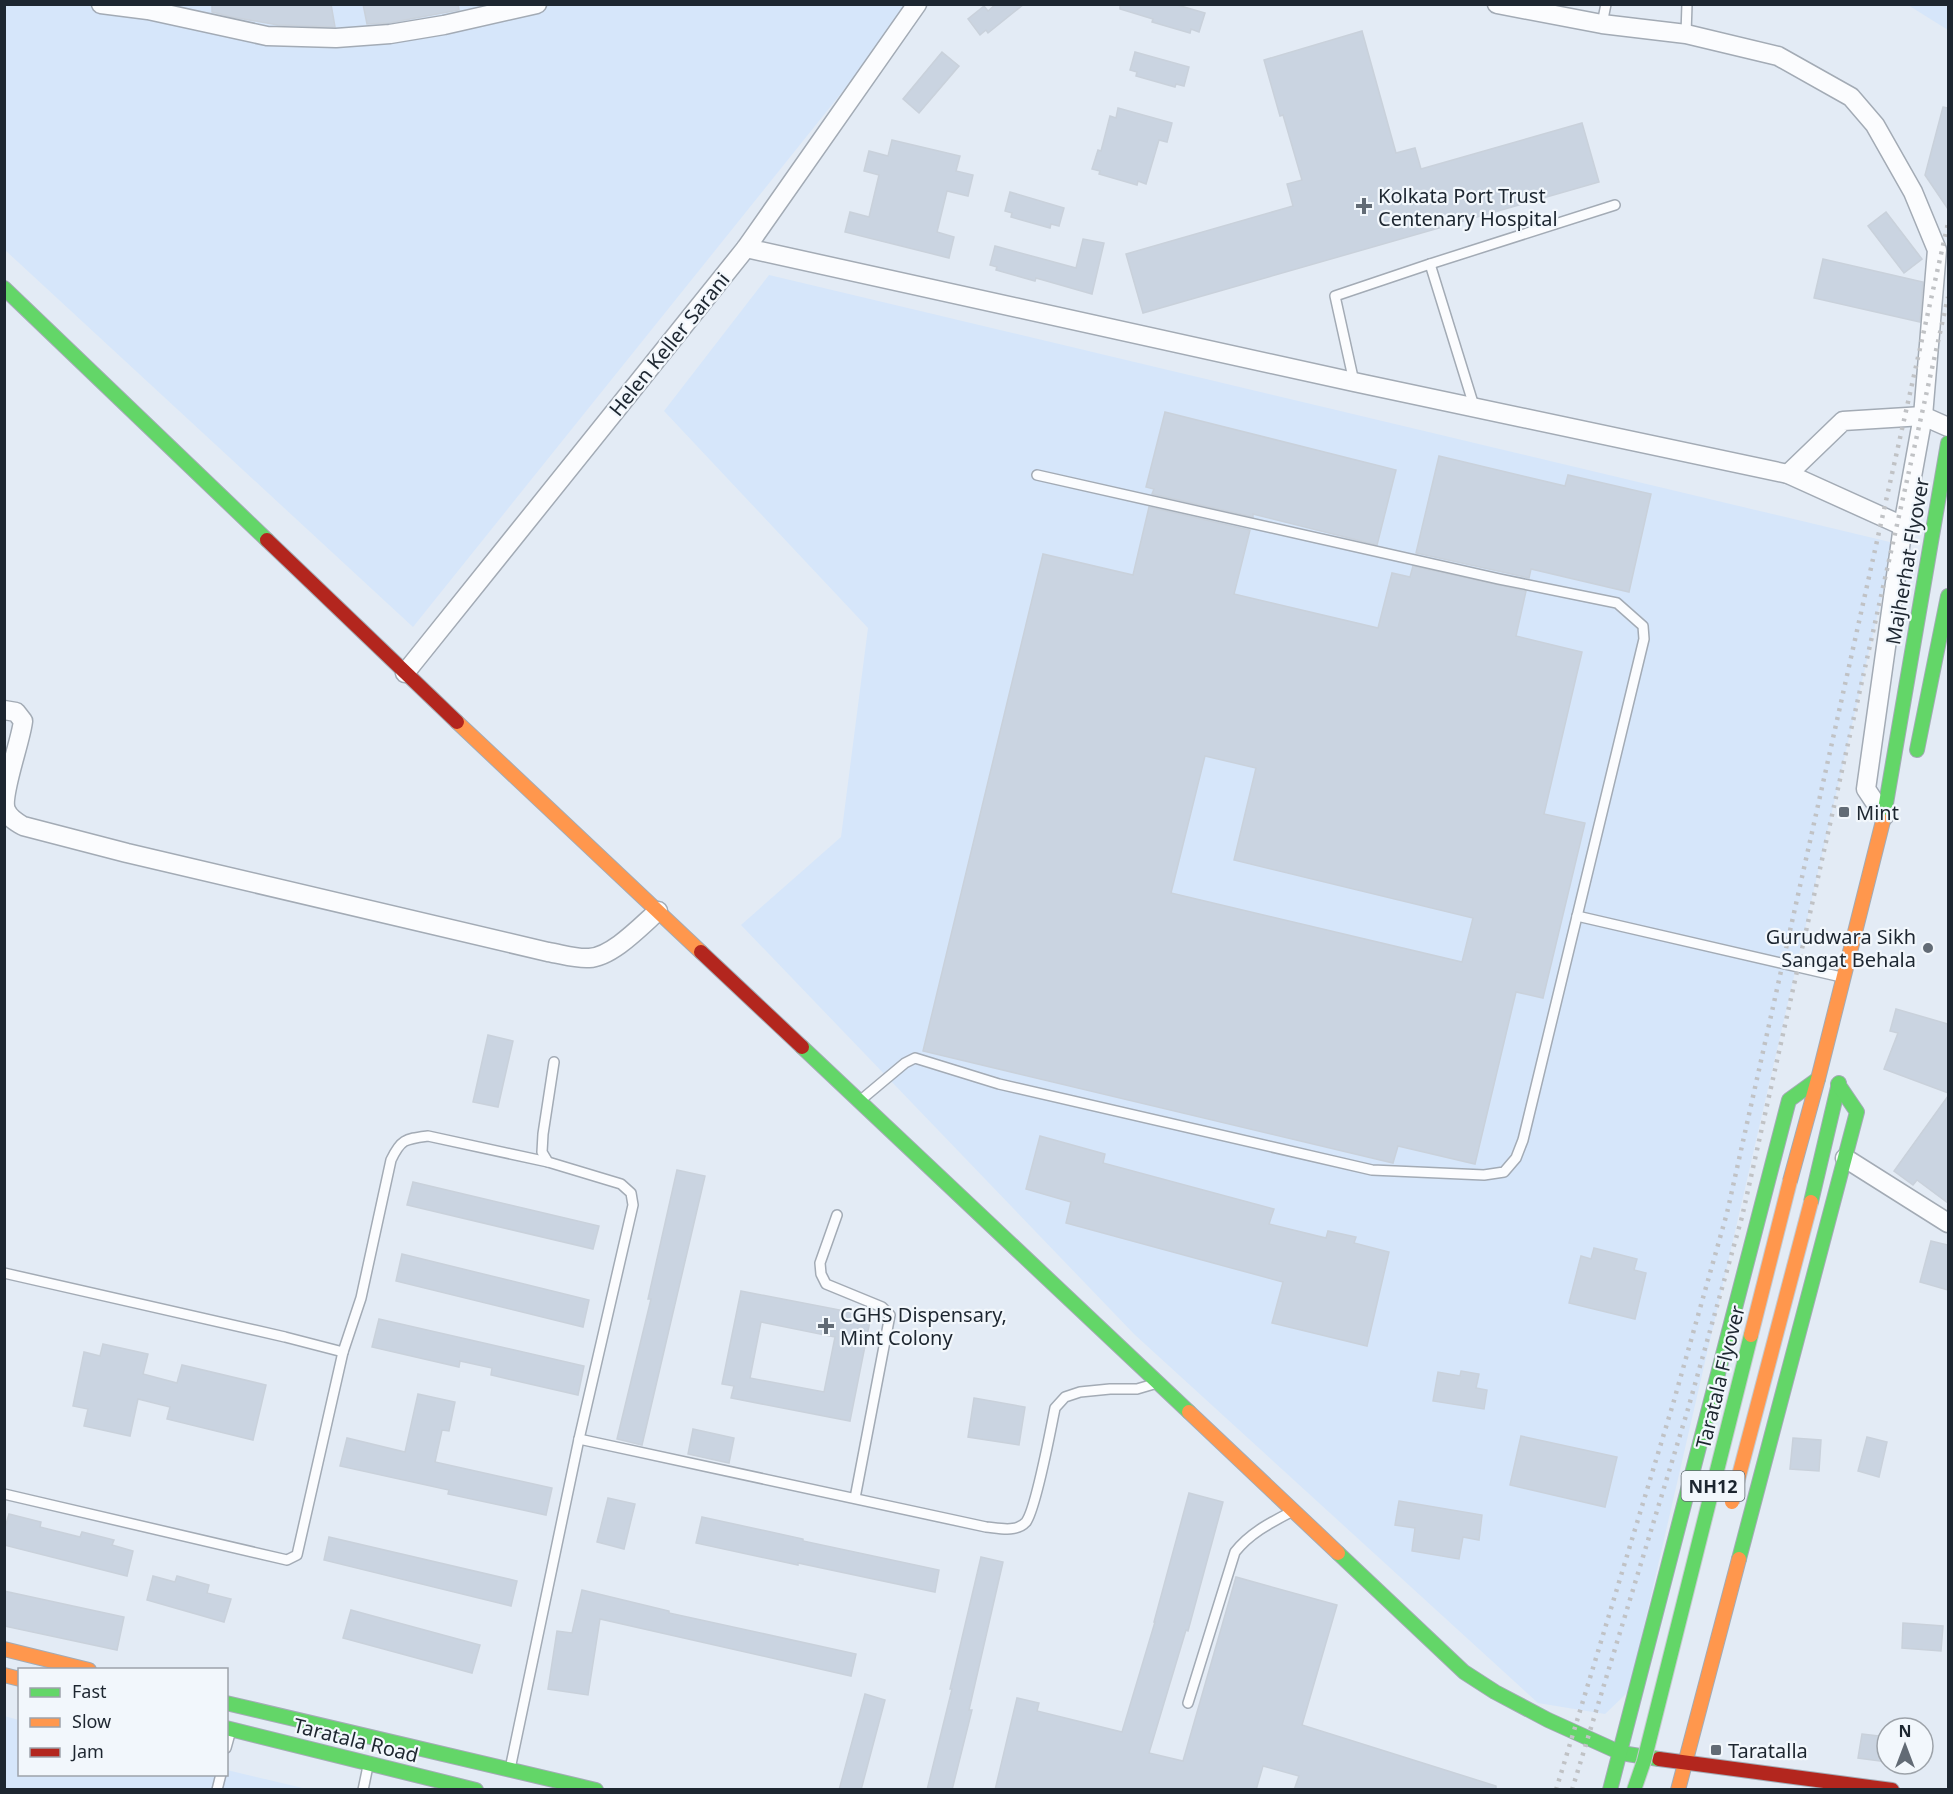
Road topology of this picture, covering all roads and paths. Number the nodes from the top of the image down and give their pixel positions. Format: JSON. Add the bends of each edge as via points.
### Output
{"nodes":[{"id":1,"x":101,"y":4,"type":"edge"},
{"id":2,"x":537,"y":4,"type":"edge"},
{"id":3,"x":917,"y":4,"type":"edge"},
{"id":4,"x":1497,"y":4,"type":"edge"},
{"id":5,"x":1606,"y":4,"type":"edge"},
{"id":6,"x":1687,"y":4,"type":"edge"},
{"id":7,"x":1602,"y":24,"type":"junction"},
{"id":8,"x":1686,"y":34,"type":"junction"},
{"id":9,"x":1615,"y":205,"type":"dead end"},
{"id":10,"x":746,"y":248,"type":"junction"},
{"id":11,"x":1430,"y":264,"type":"junction"},
{"id":12,"x":4,"y":288,"type":"edge"},
{"id":13,"x":1354,"y":382,"type":"junction"},
{"id":14,"x":1474,"y":406,"type":"junction"},
{"id":15,"x":1923,"y":416,"type":"junction"},
{"id":16,"x":1948,"y":426,"type":"edge"},
{"id":17,"x":1948,"y":442,"type":"edge"},
{"id":18,"x":1788,"y":474,"type":"junction"},
{"id":19,"x":1037,"y":475,"type":"dead end"},
{"id":20,"x":1903,"y":526,"type":"junction"},
{"id":21,"x":1948,"y":596,"type":"edge"},
{"id":22,"x":405,"y":673,"type":"junction"},
{"id":23,"x":1905,"y":687,"type":"junction"},
{"id":24,"x":1934,"y":693,"type":"junction"},
{"id":25,"x":4,"y":710,"type":"edge"},
{"id":26,"x":1914,"y":765,"type":"dead end"},
{"id":27,"x":1884,"y":816,"type":"junction"},
{"id":28,"x":658,"y":911,"type":"junction"},
{"id":29,"x":1577,"y":916,"type":"junction"},
{"id":30,"x":1844,"y":978,"type":"junction"},
{"id":31,"x":554,"y":1062,"type":"dead end"},
{"id":32,"x":1818,"y":1079,"type":"junction"},
{"id":33,"x":860,"y":1101,"type":"junction"},
{"id":34,"x":1845,"y":1158,"type":"junction"},
{"id":35,"x":548,"y":1162,"type":"junction"},
{"id":36,"x":837,"y":1215,"type":"dead end"},
{"id":37,"x":1948,"y":1223,"type":"edge"},
{"id":38,"x":4,"y":1273,"type":"edge"},
{"id":39,"x":344,"y":1352,"type":"junction"},
{"id":40,"x":1158,"y":1383,"type":"junction"},
{"id":41,"x":579,"y":1439,"type":"junction"},
{"id":42,"x":4,"y":1494,"type":"edge"},
{"id":43,"x":855,"y":1498,"type":"junction"},
{"id":44,"x":1294,"y":1510,"type":"junction"},
{"id":45,"x":1730,"y":1512,"type":"dead end"},
{"id":46,"x":4,"y":1649,"type":"edge"},
{"id":47,"x":81,"y":1668,"type":"edge"},
{"id":48,"x":228,"y":1703,"type":"edge"},
{"id":49,"x":1188,"y":1703,"type":"dead end"},
{"id":50,"x":229,"y":1729,"type":"edge"},
{"id":51,"x":1669,"y":1743,"type":"dead end"},
{"id":52,"x":1622,"y":1753,"type":"junction"},
{"id":53,"x":368,"y":1764,"type":"junction"},
{"id":54,"x":1686,"y":1764,"type":"junction"},
{"id":55,"x":510,"y":1769,"type":"junction"},
{"id":56,"x":1660,"y":1777,"type":"dead end"},
{"id":57,"x":1836,"y":1786,"type":"edge"},
{"id":58,"x":363,"y":1790,"type":"edge"},
{"id":59,"x":476,"y":1790,"type":"edge"},
{"id":60,"x":596,"y":1790,"type":"edge"},
{"id":61,"x":1610,"y":1790,"type":"edge"},
{"id":62,"x":1634,"y":1790,"type":"edge"},
{"id":63,"x":1678,"y":1790,"type":"edge"},
{"id":64,"x":1892,"y":1790,"type":"edge"}],
"edges":[{"from":1,"to":2,"type":"street","via":[[148,10],[267,36],[336,38],[444,25]]},
{"from":3,"to":10,"type":"street","name":"Helen Keller Sarani"},
{"from":4,"to":7,"type":"street"},
{"from":5,"to":7,"type":"lane"},
{"from":6,"to":8,"type":"lane"},
{"from":7,"to":8,"type":"street"},
{"from":8,"to":15,"type":"street","via":[[1778,56],[1851,97],[1875,124],[1913,192],[1936,250]]},
{"from":9,"to":11,"type":"lane"},
{"from":10,"to":13,"type":"street"},
{"from":10,"to":22,"type":"street","name":"Helen Keller Sarani"},
{"from":11,"to":13,"type":"lane","via":[[1335,296]]},
{"from":11,"to":14,"type":"lane"},
{"from":12,"to":22,"type":"main road"},
{"from":13,"to":14,"type":"street"},
{"from":14,"to":18,"type":"street"},
{"from":15,"to":16,"type":"street"},
{"from":15,"to":18,"type":"street","via":[[1843,421]]},
{"from":15,"to":20,"type":"street"},
{"from":17,"to":23,"type":"main road","name":"Majherhat Flyover","number":"NH12"},
{"from":18,"to":20,"type":"street"},
{"from":19,"to":29,"type":"lane","via":[[1617,603],[1633,616],[1643,626],[1644,639]]},
{"from":20,"to":27,"type":"street","via":[[1866,789]]},
{"from":21,"to":24,"type":"main road"},
{"from":22,"to":28,"type":"main road"},
{"from":23,"to":24,"type":"main road"},
{"from":23,"to":27,"type":"main road","number":"NH12"},
{"from":24,"to":26,"type":"main road"},
{"from":25,"to":28,"type":"street","via":[[16,712],[23,722],[5,808],[23,826],[536,950],[590,958],[603,955]]},
{"from":27,"to":30,"type":"main road","number":"NH12"},
{"from":28,"to":33,"type":"main road"},
{"from":29,"to":30,"type":"lane"},
{"from":29,"to":33,"type":"lane","via":[[1523,1140],[1516,1158],[1504,1172],[1484,1175],[1372,1170],[999,1084],[915,1058]]},
{"from":30,"to":32,"type":"main road","number":"NH12"},
{"from":31,"to":35,"type":"lane","via":[[543,1134],[542,1152]]},
{"from":32,"to":52,"type":"main road","via":[[1789,1100]]},
{"from":32,"to":62,"type":"main road","name":"Taratala Flyover","number":"NH12","bridge":true},
{"from":33,"to":40,"type":"main road"},
{"from":34,"to":37,"type":"street"},
{"from":34,"to":45,"type":"main road","number":"NH12","bridge":true,"via":[[1857,1112],[1840,1079]]},
{"from":34,"to":54,"type":"main road"},
{"from":35,"to":39,"type":"lane","via":[[428,1136],[410,1138],[398,1145]]},
{"from":35,"to":41,"type":"lane","via":[[621,1184],[631,1193],[633,1205]]},
{"from":36,"to":43,"type":"lane","via":[[820,1263],[826,1284],[882,1307],[890,1315]]},
{"from":38,"to":39,"type":"lane"},
{"from":39,"to":42,"type":"lane","via":[[297,1555],[287,1560]]},
{"from":40,"to":43,"type":"lane","via":[[1065,1397],[1055,1408],[1026,1522],[1013,1529],[986,1527]]},
{"from":40,"to":44,"type":"main road"},
{"from":41,"to":43,"type":"lane"},
{"from":41,"to":55,"type":"lane"},
{"from":44,"to":49,"type":"lane","via":[[1255,1532],[1235,1552]]},
{"from":44,"to":52,"type":"main road","via":[[1464,1672],[1548,1720]]},
{"from":46,"to":47,"type":"main road"},
{"from":48,"to":55,"type":"main road"},
{"from":50,"to":53,"type":"main road","name":"Taratala Road"},
{"from":51,"to":56,"type":"main road"},
{"from":52,"to":54,"type":"main road"},
{"from":52,"to":61,"type":"main road"},
{"from":53,"to":58,"type":"lane"},
{"from":53,"to":59,"type":"main road","name":"Taratala Road"},
{"from":54,"to":57,"type":"main road"},
{"from":54,"to":63,"type":"main road"},
{"from":55,"to":60,"type":"main road"},
{"from":57,"to":64,"type":"main road"}]}
